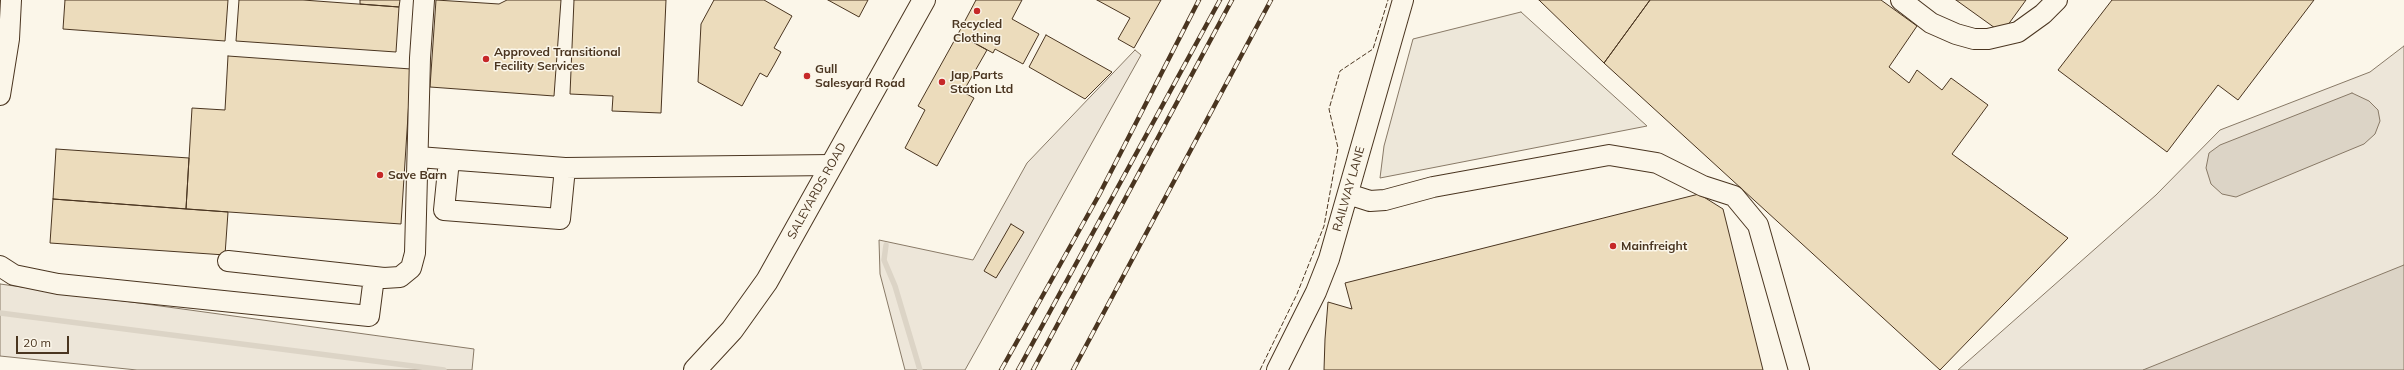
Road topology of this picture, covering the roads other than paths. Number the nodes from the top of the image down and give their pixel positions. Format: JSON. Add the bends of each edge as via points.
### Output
{"nodes":[{"id":1,"x":11,"y":0,"type":"edge"},
{"id":2,"x":424,"y":0,"type":"edge"},
{"id":3,"x":924,"y":0,"type":"edge"},
{"id":4,"x":1402,"y":0,"type":"edge"},
{"id":5,"x":1901,"y":0,"type":"edge"},
{"id":6,"x":2057,"y":0,"type":"edge"},
{"id":7,"x":0,"y":95,"type":"edge"},
{"id":8,"x":418,"y":158,"type":"junction"},
{"id":9,"x":449,"y":160,"type":"junction"},
{"id":10,"x":832,"y":165,"type":"junction"},
{"id":11,"x":565,"y":168,"type":"junction"},
{"id":12,"x":1348,"y":194,"type":"junction"},
{"id":13,"x":444,"y":210,"type":"junction"},
{"id":14,"x":416,"y":232,"type":"junction"},
{"id":15,"x":228,"y":261,"type":"dead end"},
{"id":16,"x":0,"y":266,"type":"edge"},
{"id":17,"x":374,"y":277,"type":"junction"},
{"id":18,"x":695,"y":370,"type":"edge"},
{"id":19,"x":1276,"y":370,"type":"edge"},
{"id":20,"x":1799,"y":370,"type":"edge"}],
"edges":[{"from":1,"to":7,"type":"street","via":[[9,39]]},
{"from":2,"to":8,"type":"street"},
{"from":3,"to":10,"type":"main road","name":"SALEYARDS ROAD"},
{"from":4,"to":12,"type":"street","name":"RAILWAY LANE"},
{"from":5,"to":6,"type":"street","via":[[1944,29],[1974,39],[1988,39],[2018,32]]},
{"from":8,"to":9,"type":"street"},
{"from":8,"to":14,"type":"street"},
{"from":9,"to":11,"type":"street"},
{"from":9,"to":13,"type":"street"},
{"from":10,"to":11,"type":"street"},
{"from":10,"to":18,"type":"main road","name":"SALEYARDS ROAD","via":[[767,281],[732,330]]},
{"from":11,"to":13,"type":"street","via":[[560,219]]},
{"from":12,"to":19,"type":"street","name":"RAILWAY LANE","via":[[1323,277]]},
{"from":12,"to":20,"type":"street","via":[[1370,201],[1385,200],[1433,187],[1610,155],[1657,163],[1702,186],[1734,196],[1758,225]]},
{"from":13,"to":14,"type":"street","via":[[426,216]]},
{"from":14,"to":17,"type":"street","via":[[416,253],[411,268],[400,277]]},
{"from":15,"to":17,"type":"street"},
{"from":16,"to":17,"type":"street","via":[[14,275],[58,284],[369,316]]}]}
